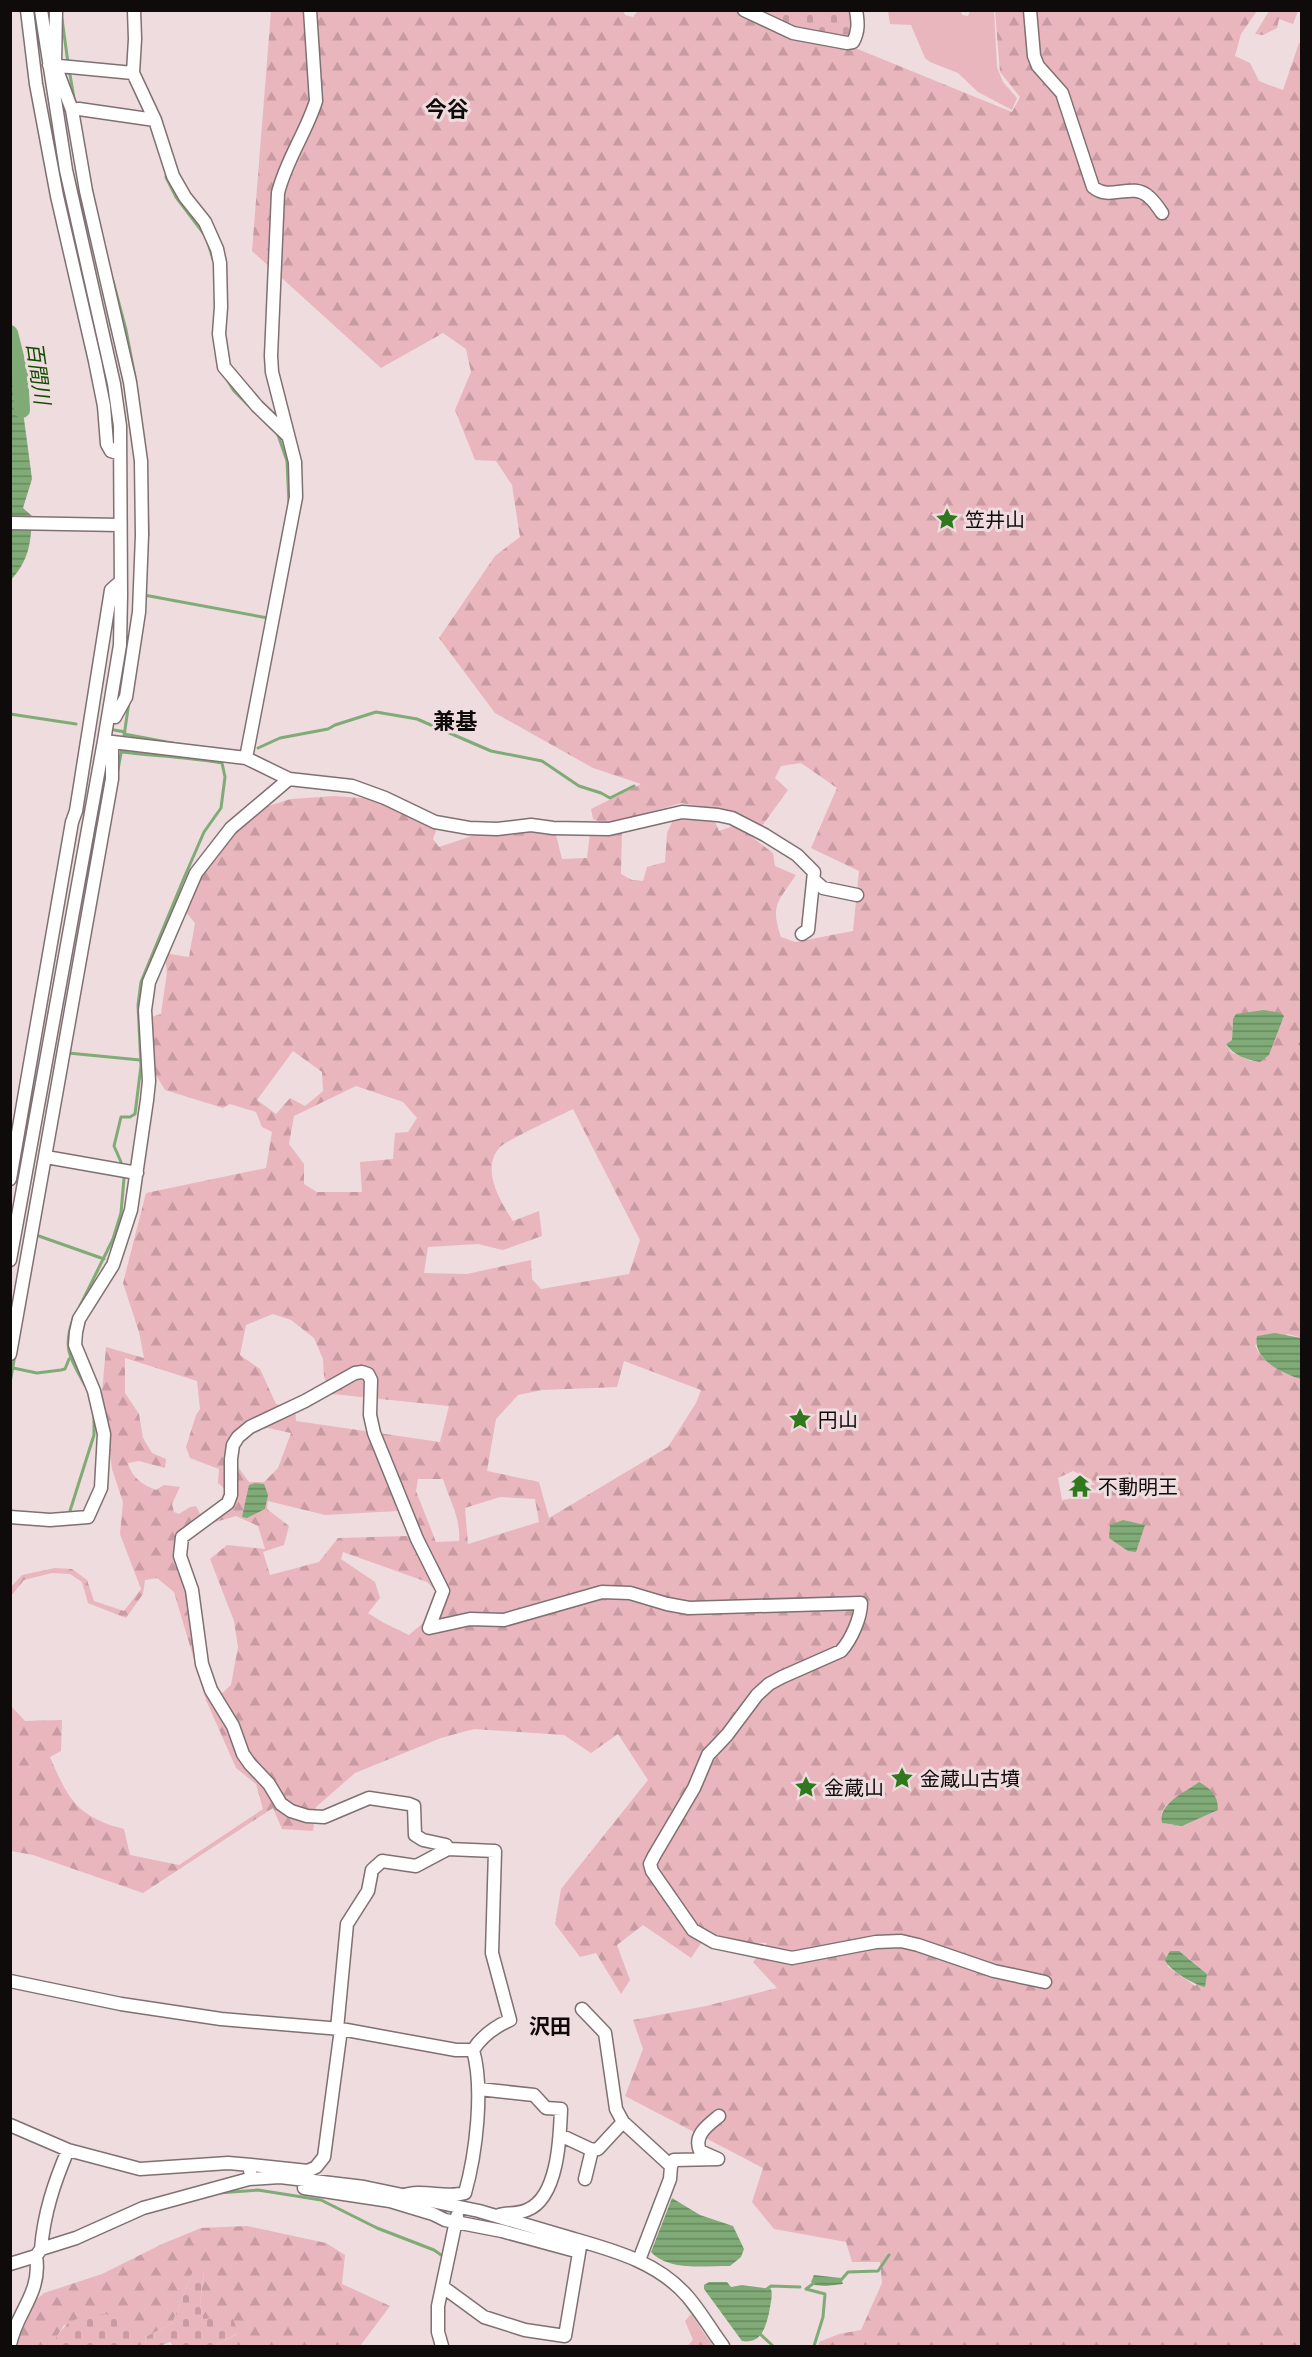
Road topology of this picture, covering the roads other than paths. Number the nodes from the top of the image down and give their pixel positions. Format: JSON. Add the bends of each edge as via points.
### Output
{"nodes":[{"id":1,"x":27,"y":10,"type":"edge"},
{"id":2,"x":41,"y":10,"type":"edge"},
{"id":3,"x":56,"y":10,"type":"edge"},
{"id":4,"x":134,"y":10,"type":"edge"},
{"id":5,"x":310,"y":10,"type":"edge"},
{"id":6,"x":744,"y":10,"type":"edge"},
{"id":7,"x":855,"y":10,"type":"edge"},
{"id":8,"x":1029,"y":10,"type":"edge"},
{"id":9,"x":61,"y":66,"type":"junction"},
{"id":10,"x":133,"y":74,"type":"junction"},
{"id":11,"x":75,"y":109,"type":"junction"},
{"id":12,"x":155,"y":120,"type":"junction"},
{"id":13,"x":1162,"y":213,"type":"dead end"},
{"id":14,"x":289,"y":438,"type":"junction"},
{"id":15,"x":120,"y":454,"type":"junction"},
{"id":16,"x":10,"y":523,"type":"edge"},
{"id":17,"x":114,"y":525,"type":"junction"},
{"id":18,"x":121,"y":582,"type":"junction"},
{"id":19,"x":108,"y":717,"type":"junction"},
{"id":20,"x":106,"y":741,"type":"junction"},
{"id":21,"x":246,"y":758,"type":"junction"},
{"id":22,"x":289,"y":779,"type":"junction"},
{"id":23,"x":814,"y":880,"type":"junction"},
{"id":24,"x":857,"y":895,"type":"dead end"},
{"id":25,"x":802,"y":934,"type":"dead end"},
{"id":26,"x":49,"y":1158,"type":"junction"},
{"id":27,"x":137,"y":1173,"type":"junction"},
{"id":28,"x":10,"y":1179,"type":"edge"},
{"id":29,"x":10,"y":1260,"type":"edge"},
{"id":30,"x":10,"y":1354,"type":"edge"},
{"id":31,"x":10,"y":1517,"type":"edge"},
{"id":32,"x":448,"y":1849,"type":"junction"},
{"id":33,"x":10,"y":1981,"type":"edge"},
{"id":34,"x":1045,"y":1982,"type":"dead end"},
{"id":35,"x":582,"y":2009,"type":"dead end"},
{"id":36,"x":340,"y":2029,"type":"junction"},
{"id":37,"x":473,"y":2050,"type":"junction"},
{"id":38,"x":479,"y":2089,"type":"junction"},
{"id":39,"x":719,"y":2115,"type":"dead end"},
{"id":40,"x":622,"y":2122,"type":"junction"},
{"id":41,"x":10,"y":2125,"type":"edge"},
{"id":42,"x":560,"y":2135,"type":"junction"},
{"id":43,"x":68,"y":2150,"type":"junction"},
{"id":44,"x":592,"y":2150,"type":"junction"},
{"id":45,"x":251,"y":2165,"type":"junction"},
{"id":46,"x":671,"y":2166,"type":"junction"},
{"id":47,"x":249,"y":2179,"type":"junction"},
{"id":48,"x":585,"y":2179,"type":"dead end"},
{"id":49,"x":402,"y":2196,"type":"junction"},
{"id":50,"x":458,"y":2214,"type":"junction"},
{"id":51,"x":495,"y":2216,"type":"junction"},
{"id":52,"x":577,"y":2243,"type":"junction"},
{"id":53,"x":39,"y":2253,"type":"junction"},
{"id":54,"x":639,"y":2260,"type":"junction"},
{"id":55,"x":10,"y":2264,"type":"edge"},
{"id":56,"x":443,"y":2287,"type":"junction"},
{"id":57,"x":10,"y":2345,"type":"edge"},
{"id":58,"x":442,"y":2346,"type":"edge"},
{"id":59,"x":723,"y":2346,"type":"edge"}],
"edges":[{"from":1,"to":15,"type":"street","via":[[36,84],[104,406],[107,444],[111,451]]},
{"from":2,"to":9,"type":"street"},
{"from":3,"to":9,"type":"street"},
{"from":4,"to":10,"type":"street"},
{"from":5,"to":14,"type":"street","via":[[316,101],[282,174],[275,226],[272,372]]},
{"from":6,"to":7,"type":"street","via":[[793,33],[847,43],[857,36]]},
{"from":8,"to":13,"type":"street","via":[[1034,56],[1062,93],[1093,188],[1104,194],[1128,189],[1142,192]]},
{"from":9,"to":10,"type":"street"},
{"from":9,"to":11,"type":"street"},
{"from":9,"to":15,"type":"street","via":[[66,170],[114,384]]},
{"from":10,"to":12,"type":"street"},
{"from":11,"to":12,"type":"street"},
{"from":11,"to":19,"type":"street","via":[[86,191],[130,381],[141,461],[139,612],[126,697],[118,714]]},
{"from":12,"to":14,"type":"street","via":[[173,176],[206,222],[217,249],[219,334],[224,367]]},
{"from":14,"to":21,"type":"street","via":[[295,462],[296,497]]},
{"from":15,"to":17,"type":"street"},
{"from":16,"to":17,"type":"street"},
{"from":17,"to":18,"type":"street"},
{"from":18,"to":19,"type":"street","via":[[120,645]]},
{"from":18,"to":28,"type":"street","via":[[111,590]]},
{"from":19,"to":20,"type":"street"},
{"from":20,"to":21,"type":"street"},
{"from":20,"to":26,"type":"street","via":[[112,749],[112,779]]},
{"from":20,"to":29,"type":"street"},
{"from":21,"to":22,"type":"street"},
{"from":22,"to":23,"type":"street","via":[[352,786],[435,822],[480,829],[531,825],[609,829],[682,812],[718,815],[797,855],[814,872]]},
{"from":22,"to":27,"type":"street","via":[[231,828],[210,853],[190,882],[152,970],[145,1010],[149,1081]]},
{"from":23,"to":24,"type":"street","via":[[824,888]]},
{"from":23,"to":25,"type":"street","via":[[808,930]]},
{"from":26,"to":27,"type":"street"},
{"from":26,"to":30,"type":"street"},
{"from":27,"to":31,"type":"street","via":[[131,1210],[113,1265],[79,1319],[76,1332],[75,1345],[94,1391],[104,1434],[101,1488],[88,1517]]},
{"from":32,"to":34,"type":"street","via":[[416,1835],[414,1806],[409,1804],[369,1798],[324,1817],[299,1814],[281,1804],[270,1784],[243,1754],[233,1726],[211,1690],[202,1664],[192,1590],[180,1556],[182,1537],[228,1503],[233,1445],[238,1437],[250,1427],[355,1373],[368,1374],[371,1380],[374,1433],[417,1539],[443,1591],[429,1628],[470,1619],[504,1620],[602,1592],[630,1593],[689,1608],[861,1603],[841,1651],[782,1677],[757,1695],[708,1755],[694,1788],[654,1856],[652,1871],[693,1930],[714,1942],[783,1958],[901,1941],[994,1971]]},
{"from":32,"to":36,"type":"street","via":[[416,1866],[382,1861],[372,1870],[368,1891],[347,1924]]},
{"from":32,"to":37,"type":"street","via":[[495,1851],[492,1953],[510,2020],[498,2025]]},
{"from":33,"to":36,"type":"street","via":[[221,2019]]},
{"from":35,"to":40,"type":"street","via":[[605,2033],[616,2109]]},
{"from":36,"to":37,"type":"street"},
{"from":36,"to":45,"type":"street","via":[[324,2157],[308,2171]]},
{"from":37,"to":38,"type":"street"},
{"from":38,"to":42,"type":"street","via":[[534,2095],[546,2108],[561,2109]]},
{"from":38,"to":49,"type":"street","via":[[472,2168],[465,2193]]},
{"from":39,"to":46,"type":"street","via":[[700,2133],[697,2144],[700,2151],[718,2159],[684,2158],[674,2160]]},
{"from":40,"to":44,"type":"street","via":[[598,2149]]},
{"from":40,"to":46,"type":"street"},
{"from":41,"to":43,"type":"street"},
{"from":42,"to":44,"type":"street"},
{"from":42,"to":51,"type":"street","via":[[552,2180],[539,2201],[527,2210]]},
{"from":43,"to":45,"type":"street","via":[[140,2169]]},
{"from":43,"to":53,"type":"street","via":[[50,2195]]},
{"from":44,"to":48,"type":"street"},
{"from":45,"to":47,"type":"street"},
{"from":46,"to":54,"type":"street","via":[[670,2179]]},
{"from":47,"to":49,"type":"street","via":[[280,2177],[364,2187]]},
{"from":47,"to":50,"type":"street"},
{"from":47,"to":53,"type":"street","via":[[143,2208]]},
{"from":49,"to":50,"type":"street"},
{"from":50,"to":51,"type":"street"},
{"from":50,"to":52,"type":"street","via":[[572,2250]]},
{"from":50,"to":56,"type":"street"},
{"from":51,"to":52,"type":"street"},
{"from":52,"to":54,"type":"street"},
{"from":52,"to":56,"type":"street","via":[[565,2336],[484,2318]]},
{"from":53,"to":55,"type":"street"},
{"from":53,"to":57,"type":"street","via":[[33,2292]]},
{"from":54,"to":59,"type":"street","via":[[668,2277],[688,2297]]},
{"from":56,"to":58,"type":"street","via":[[437,2320]]}]}
